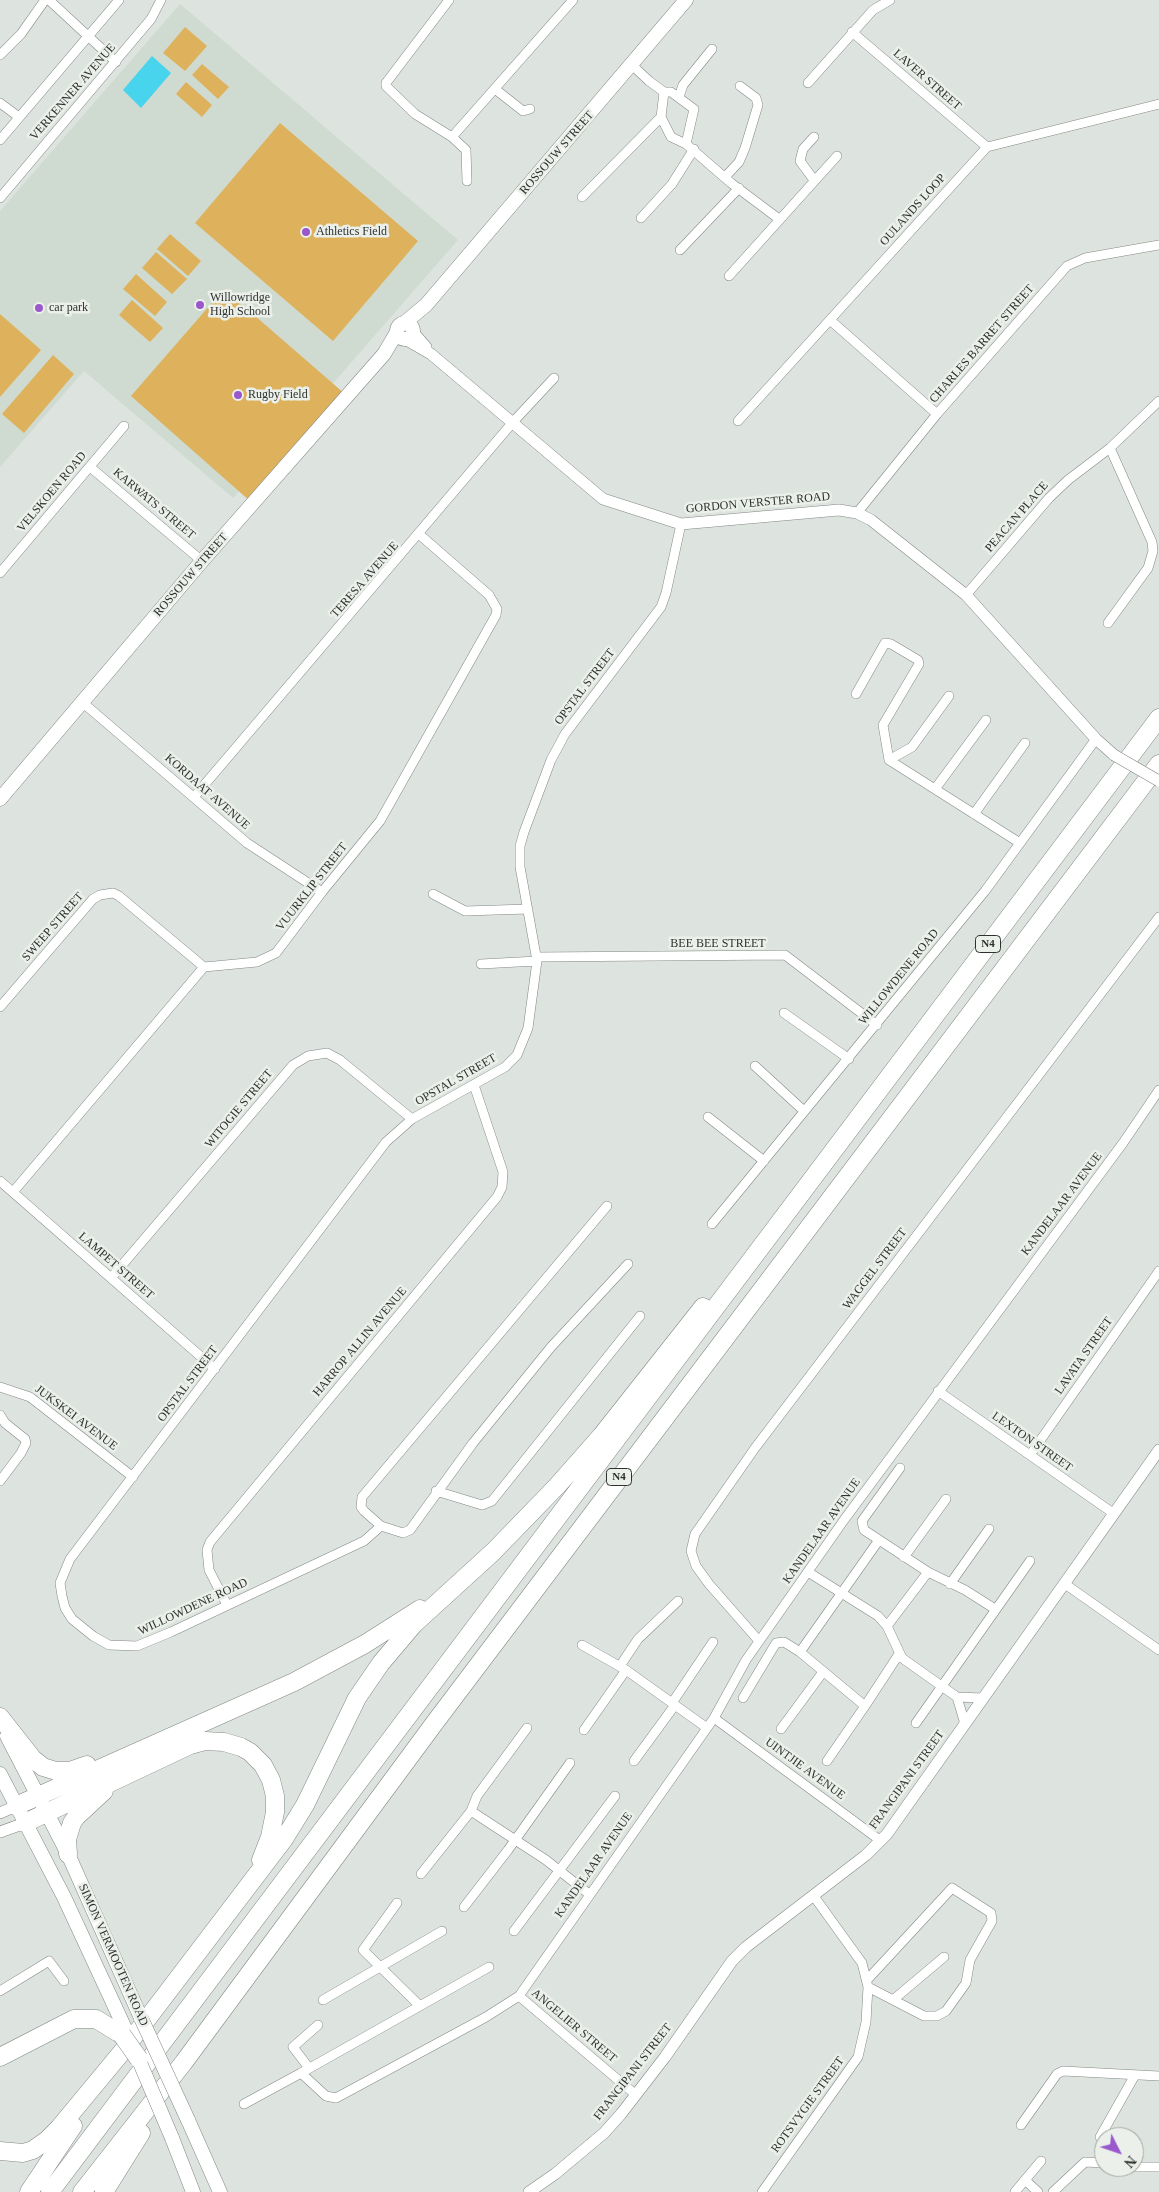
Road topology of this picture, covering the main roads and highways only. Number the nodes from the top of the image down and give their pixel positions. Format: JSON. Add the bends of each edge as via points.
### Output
{"nodes":[{"id":1,"x":686,"y":0,"type":"edge"},
{"id":2,"x":1159,"y":718,"type":"edge"},
{"id":3,"x":1159,"y":764,"type":"edge"},
{"id":4,"x":0,"y":799,"type":"edge"},
{"id":5,"x":887,"y":1078,"type":"junction"},
{"id":6,"x":465,"y":1577,"type":"junction"},
{"id":7,"x":0,"y":1717,"type":"edge"},
{"id":8,"x":0,"y":1722,"type":"edge"},
{"id":9,"x":172,"y":1735,"type":"junction"},
{"id":10,"x":0,"y":1774,"type":"edge"},
{"id":11,"x":123,"y":1775,"type":"junction"},
{"id":12,"x":38,"y":1796,"type":"junction"},
{"id":13,"x":8,"y":1809,"type":"edge"},
{"id":14,"x":47,"y":1813,"type":"junction"},
{"id":15,"x":25,"y":1823,"type":"junction"},
{"id":16,"x":68,"y":1854,"type":"junction"},
{"id":17,"x":251,"y":1881,"type":"junction"},
{"id":18,"x":124,"y":2041,"type":"junction"},
{"id":19,"x":0,"y":2057,"type":"edge"},
{"id":20,"x":139,"y":2059,"type":"joint"},
{"id":21,"x":184,"y":2062,"type":"junction"},
{"id":22,"x":0,"y":2151,"type":"edge"},
{"id":23,"x":28,"y":2192,"type":"edge"},
{"id":24,"x":50,"y":2192,"type":"edge"},
{"id":25,"x":82,"y":2192,"type":"edge"},
{"id":26,"x":104,"y":2192,"type":"edge"},
{"id":27,"x":193,"y":2192,"type":"edge"},
{"id":28,"x":220,"y":2192,"type":"edge"}],
"edges":[{"from":1,"to":4,"type":"main road","name":"ROSSOUW STREET","via":[[426,304],[406,332],[202,561]]},
{"from":2,"to":5,"type":"highway","number":"N4"},
{"from":3,"to":21,"type":"highway","number":"N4","via":[[471,1674]]},
{"from":5,"to":6,"type":"highway","via":[[602,1435],[526,1520]]},
{"from":5,"to":24,"type":"highway","number":"N4","via":[[796,1204]]},
{"from":6,"to":9,"type":"highway","via":[[396,1624],[317,1671]]},
{"from":6,"to":17,"type":"highway","via":[[414,1624],[369,1680],[347,1717],[297,1819]]},
{"from":7,"to":9,"type":"highway","via":[[33,1759],[56,1771],[70,1771]]},
{"from":8,"to":12,"type":"main road","name":"SIMON VERMOOTEN ROAD"},
{"from":9,"to":12,"type":"highway"},
{"from":10,"to":13,"type":"main road","name":"SIMON VERMOOTEN ROAD"},
{"from":11,"to":14,"type":"highway"},
{"from":11,"to":16,"type":"highway","via":[[76,1817],[68,1839]]},
{"from":11,"to":17,"type":"highway","via":[[205,1741],[241,1746],[250,1752],[268,1772],[276,1806],[270,1837]]},
{"from":12,"to":13,"type":"highway"},
{"from":12,"to":14,"type":"main road","name":"SIMON VERMOOTEN ROAD"},
{"from":13,"to":15,"type":"main road","name":"SIMON VERMOOTEN ROAD"},
{"from":14,"to":15,"type":"highway"},
{"from":14,"to":16,"type":"main road","name":"SIMON VERMOOTEN ROAD"},
{"from":15,"to":18,"type":"main road","name":"SIMON VERMOOTEN ROAD","via":[[64,1897]]},
{"from":16,"to":28,"type":"main road","name":"SIMON VERMOOTEN ROAD","bridge":true},
{"from":17,"to":18,"type":"highway"},
{"from":18,"to":19,"type":"highway","via":[[96,2019],[74,2019]]},
{"from":18,"to":20,"type":"highway","bridge":true},
{"from":18,"to":22,"type":"highway","via":[[47,2140],[23,2153]]},
{"from":18,"to":23,"type":"highway"},
{"from":20,"to":27,"type":"main road","bridge":true},
{"from":21,"to":25,"type":"highway","number":"N4"},
{"from":21,"to":26,"type":"highway"}]}
